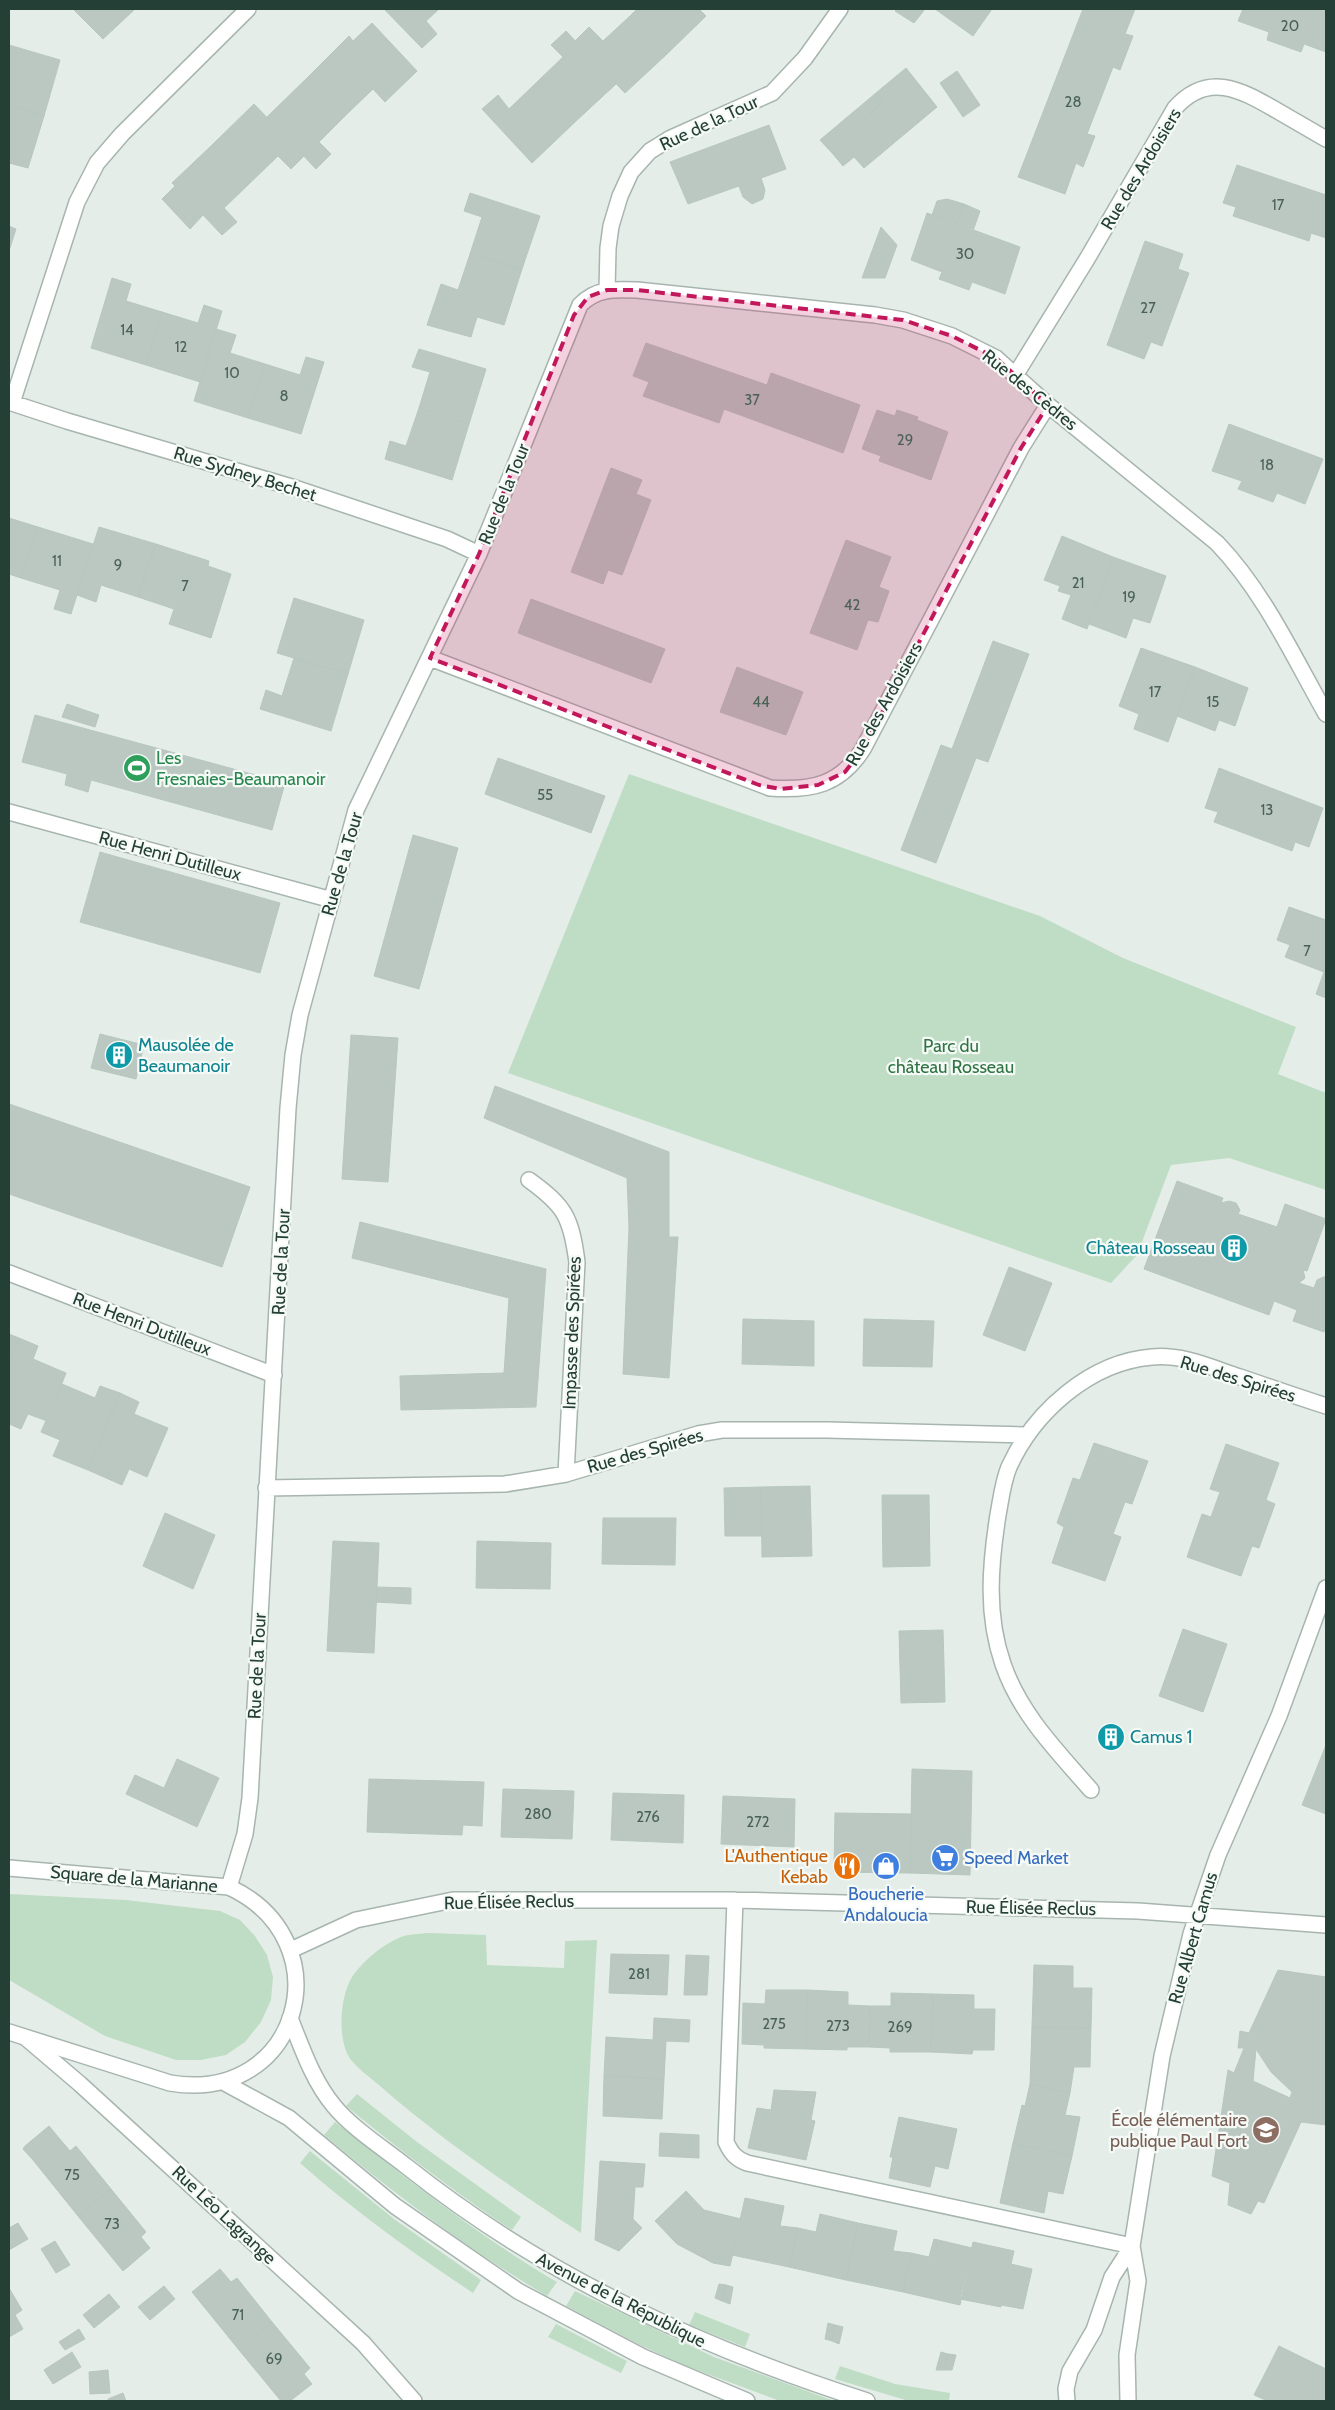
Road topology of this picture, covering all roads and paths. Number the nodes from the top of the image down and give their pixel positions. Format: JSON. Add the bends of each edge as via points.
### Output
{"nodes":[{"id":1,"x":248,"y":9,"type":"edge"},
{"id":2,"x":840,"y":9,"type":"edge"},
{"id":3,"x":1326,"y":139,"type":"edge"},
{"id":4,"x":607,"y":290,"type":"junction"},
{"id":5,"x":1016,"y":374,"type":"junction"},
{"id":6,"x":10,"y":402,"type":"edge"},
{"id":7,"x":1048,"y":405,"type":"junction"},
{"id":8,"x":479,"y":554,"type":"junction"},
{"id":9,"x":430,"y":658,"type":"junction"},
{"id":10,"x":1326,"y":714,"type":"edge"},
{"id":11,"x":9,"y":812,"type":"edge"},
{"id":12,"x":332,"y":900,"type":"junction"},
{"id":13,"x":529,"y":1180,"type":"dead end"},
{"id":14,"x":9,"y":1273,"type":"edge"},
{"id":15,"x":274,"y":1376,"type":"junction"},
{"id":16,"x":1326,"y":1406,"type":"edge"},
{"id":17,"x":1025,"y":1435,"type":"junction"},
{"id":18,"x":566,"y":1474,"type":"junction"},
{"id":19,"x":266,"y":1488,"type":"junction"},
{"id":20,"x":1326,"y":1588,"type":"edge"},
{"id":21,"x":1091,"y":1790,"type":"dead end"},
{"id":22,"x":9,"y":1868,"type":"edge"},
{"id":23,"x":229,"y":1887,"type":"junction"},
{"id":24,"x":735,"y":1900,"type":"junction"},
{"id":25,"x":1197,"y":1914,"type":"junction"},
{"id":26,"x":1326,"y":1925,"type":"edge"},
{"id":27,"x":291,"y":1950,"type":"junction"},
{"id":28,"x":290,"y":2018,"type":"junction"},
{"id":29,"x":9,"y":2032,"type":"edge"},
{"id":30,"x":26,"y":2038,"type":"junction"},
{"id":31,"x":225,"y":2083,"type":"junction"},
{"id":32,"x":1132,"y":2246,"type":"junction"},
{"id":33,"x":414,"y":2401,"type":"edge"},
{"id":34,"x":747,"y":2401,"type":"edge"},
{"id":35,"x":867,"y":2401,"type":"edge"},
{"id":36,"x":1067,"y":2401,"type":"edge"},
{"id":37,"x":1128,"y":2401,"type":"edge"}],
"edges":[{"from":1,"to":6,"type":"street","via":[[97,163],[77,202]]},
{"from":2,"to":4,"type":"street","name":"Rue de la Tour","via":[[805,58],[772,93],[671,138],[650,151],[631,172],[611,226]]},
{"from":3,"to":5,"type":"street","name":"Rue des Ardoisiers","via":[[1235,88],[1210,87],[1189,95],[1175,108]]},
{"from":4,"to":5,"type":"street","name":"Rue des Cèdres","via":[[637,290],[903,320],[976,346]]},
{"from":4,"to":8,"type":"street","name":"Rue de la Tour","via":[[588,297],[574,314],[536,418]]},
{"from":5,"to":7,"type":"street","name":"Rue des Cèdres"},
{"from":6,"to":8,"type":"street","name":"Rue Sydney Bechet","via":[[295,488],[447,539]]},
{"from":7,"to":9,"type":"street","name":"Rue des Ardoisiers","via":[[1021,448],[863,749],[845,772],[832,780],[806,788],[770,788]]},
{"from":7,"to":10,"type":"street","name":"Rue des Cèdres","via":[[1217,543],[1238,565]]},
{"from":8,"to":9,"type":"street","name":"Rue de la Tour"},
{"from":9,"to":12,"type":"street","name":"Rue de la Tour","via":[[356,810]]},
{"from":11,"to":12,"type":"street","name":"Rue Henri Dutilleux"},
{"from":12,"to":15,"type":"street","name":"Rue de la Tour","via":[[300,1015],[293,1055]]},
{"from":13,"to":18,"type":"street","name":"Impasse des Spirées","via":[[552,1197],[566,1215],[577,1262]]},
{"from":14,"to":15,"type":"street","name":"Rue Henri Dutilleux"},
{"from":15,"to":19,"type":"street","name":"Rue de la Tour"},
{"from":16,"to":17,"type":"street","name":"Rue des Spirées","via":[[1190,1360],[1153,1357],[1117,1364],[1083,1381],[1051,1407]]},
{"from":17,"to":18,"type":"street","name":"Rue des Spirées","via":[[722,1430],[698,1434]]},
{"from":17,"to":21,"type":"street","name":"Rue des Spirées","via":[[1008,1469],[994,1540],[990,1608],[995,1639],[1003,1666],[1028,1715]]},
{"from":18,"to":19,"type":"street","name":"Rue des Spirées","via":[[505,1484]]},
{"from":19,"to":23,"type":"street","name":"Rue de la Tour","via":[[250,1798],[245,1834]]},
{"from":20,"to":25,"type":"street","name":"Rue Albert Camus","via":[[1289,1690],[1218,1855]]},
{"from":22,"to":23,"type":"street","name":"Square de la Marianne"},
{"from":23,"to":27,"type":"street","name":"Square de la Marianne","via":[[256,1902],[266,1912]]},
{"from":24,"to":25,"type":"street","name":"Rue Élisée Reclus"},
{"from":24,"to":27,"type":"street","name":"Rue Élisée Reclus","via":[[453,1900],[356,1920]]},
{"from":24,"to":32,"type":"street","via":[[726,2142],[737,2159]]},
{"from":25,"to":26,"type":"street","name":"Rue Élisée Reclus"},
{"from":25,"to":32,"type":"street","name":"Rue Albert Camus","via":[[1162,2056]]},
{"from":27,"to":28,"type":"street","name":"Square de la Marianne","via":[[296,1980]]},
{"from":28,"to":31,"type":"street","name":"Square de la Marianne","via":[[274,2048],[262,2061]]},
{"from":28,"to":35,"type":"street","name":"Avenue de la République","via":[[305,2056],[334,2106],[433,2187],[500,2235],[572,2278],[716,2348]]},
{"from":29,"to":30,"type":"street","name":"Square de la Marianne"},
{"from":30,"to":31,"type":"street","name":"Square de la Marianne","via":[[170,2083],[191,2087]]},
{"from":30,"to":33,"type":"street","name":"Rue Léo Lagrange","via":[[363,2343]]},
{"from":31,"to":34,"type":"street","via":[[289,2118],[395,2206],[518,2291],[643,2357]]},
{"from":32,"to":36,"type":"street","name":"Rue Albert Camus","via":[[1112,2277],[1094,2330],[1070,2371]]},
{"from":32,"to":37,"type":"street","name":"Rue Albert Camus","via":[[1138,2281],[1128,2346]]}]}
